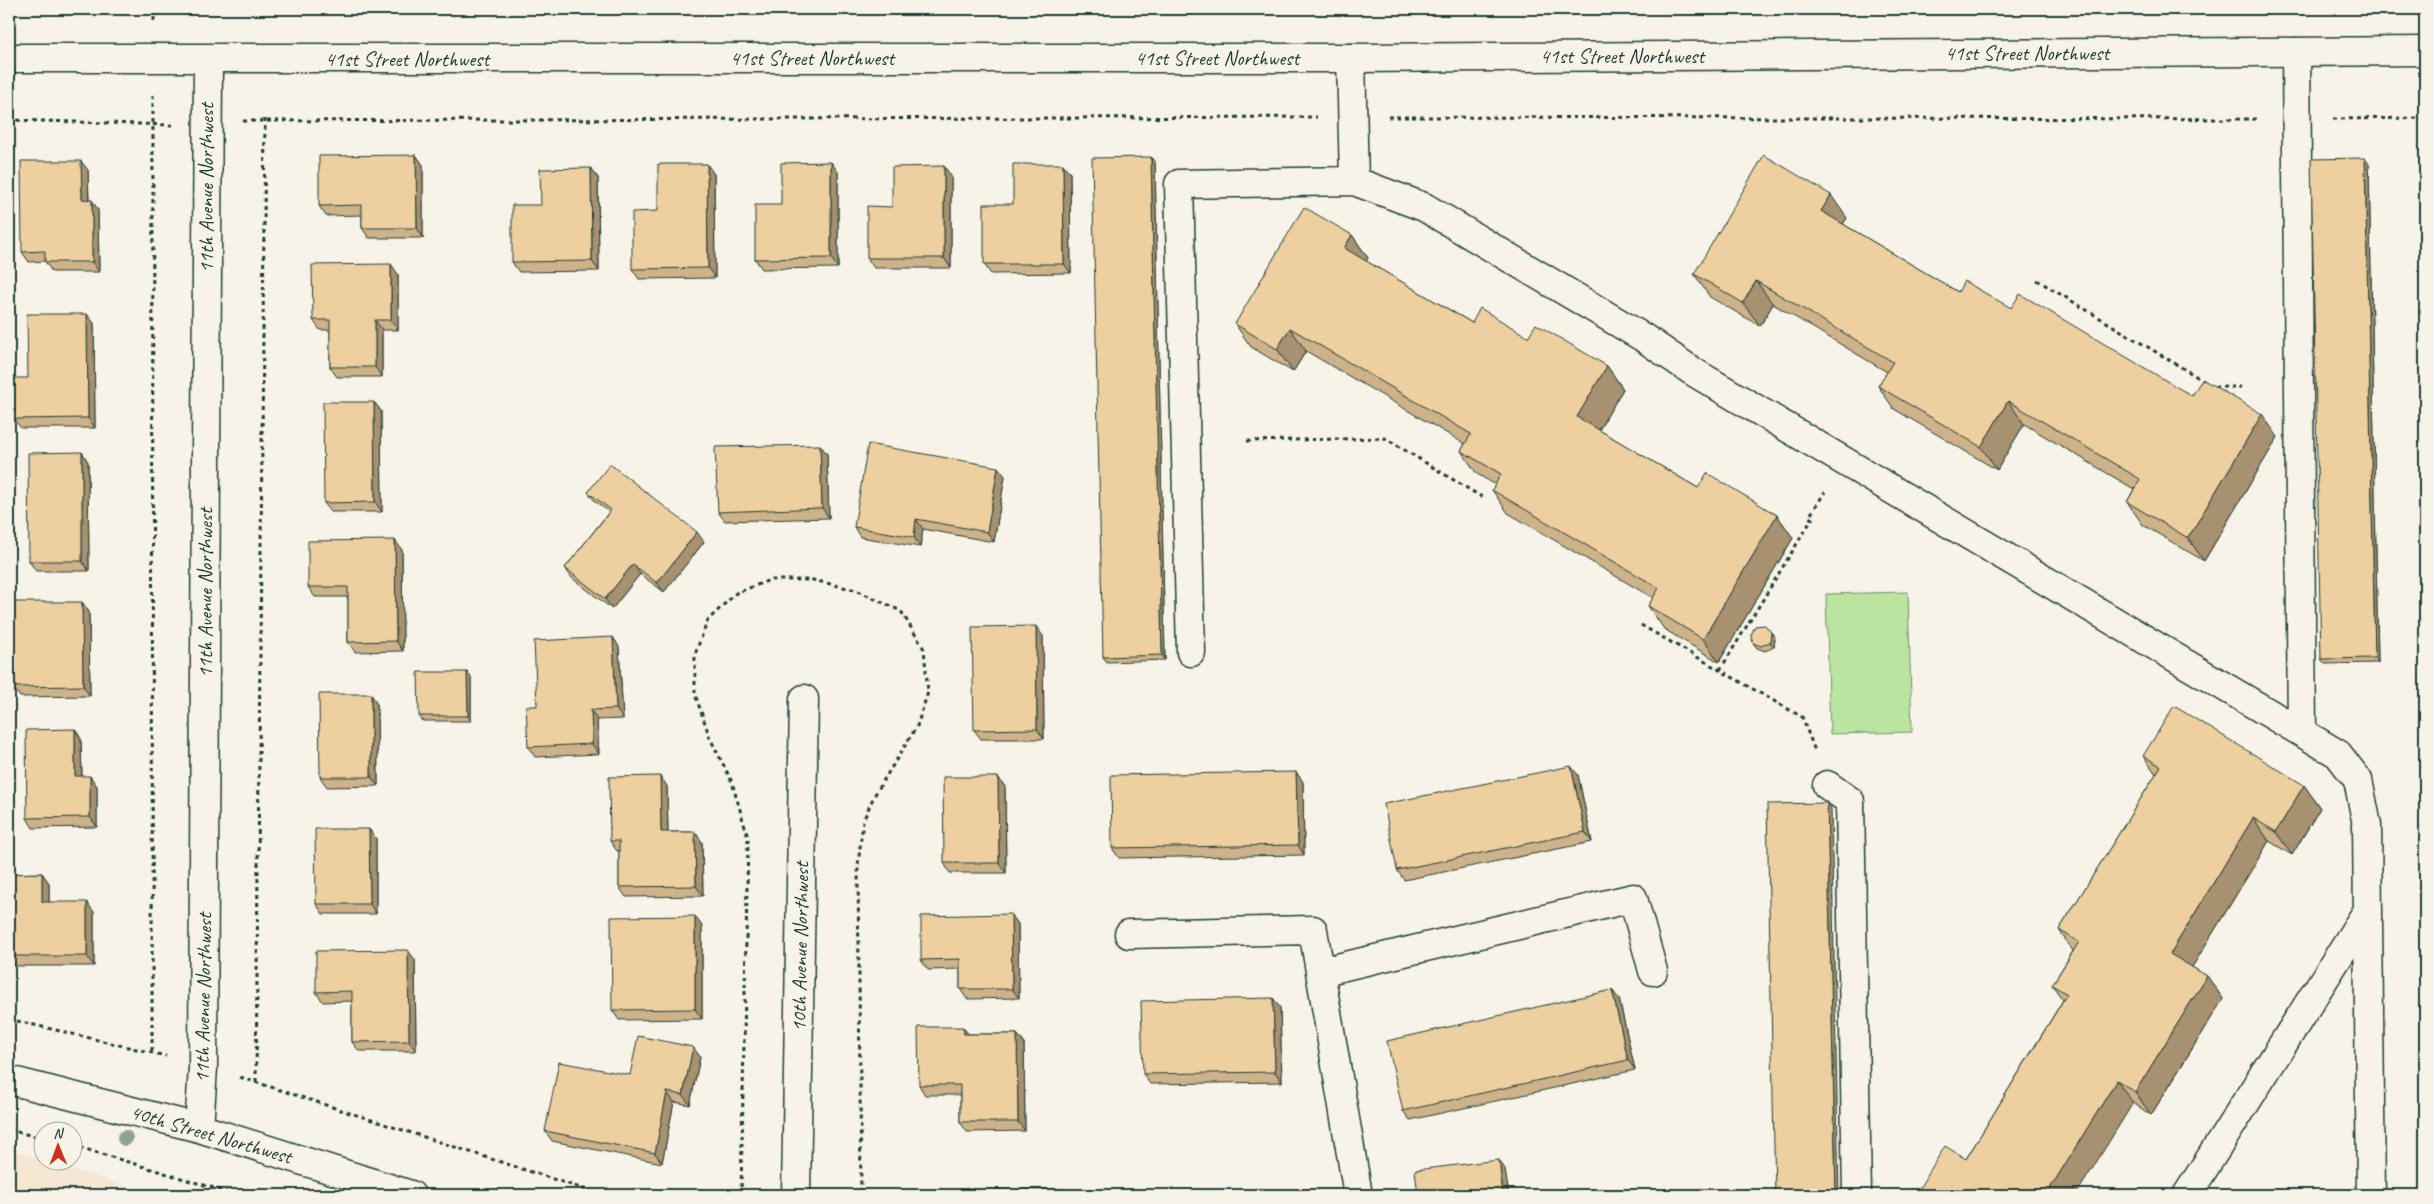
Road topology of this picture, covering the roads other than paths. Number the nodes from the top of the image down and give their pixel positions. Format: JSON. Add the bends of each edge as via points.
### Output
{"nodes":[{"id":1,"x":2425,"y":51,"type":"edge"},
{"id":2,"x":2296,"y":52,"type":"junction"},
{"id":3,"x":9,"y":58,"type":"edge"},
{"id":4,"x":1352,"y":58,"type":"junction"},
{"id":5,"x":208,"y":59,"type":"junction"},
{"id":6,"x":1354,"y":180,"type":"junction"},
{"id":7,"x":1190,"y":652,"type":"dead end"},
{"id":8,"x":804,"y":699,"type":"dead end"},
{"id":9,"x":2302,"y":732,"type":"junction"},
{"id":10,"x":1827,"y":785,"type":"road end"},
{"id":11,"x":2368,"y":910,"type":"junction"},
{"id":12,"x":1129,"y":934,"type":"dead end"},
{"id":13,"x":1653,"y":971,"type":"dead end"},
{"id":14,"x":1320,"y":972,"type":"junction"},
{"id":15,"x":9,"y":1080,"type":"edge"},
{"id":16,"x":199,"y":1128,"type":"junction"},
{"id":17,"x":412,"y":1195,"type":"edge"},
{"id":18,"x":796,"y":1195,"type":"edge"},
{"id":19,"x":1358,"y":1195,"type":"edge"},
{"id":20,"x":1857,"y":1195,"type":"edge"},
{"id":21,"x":2188,"y":1195,"type":"edge"},
{"id":22,"x":2370,"y":1195,"type":"edge"}],
"edges":[{"from":1,"to":2,"type":"street","name":"41st Street Northwest"},
{"from":2,"to":4,"type":"street","name":"41st Street Northwest"},
{"from":2,"to":9,"type":"street"},
{"from":3,"to":5,"type":"street","name":"41st Street Northwest"},
{"from":4,"to":5,"type":"street","name":"41st Street Northwest"},
{"from":4,"to":6,"type":"street"},
{"from":5,"to":16,"type":"street","name":"11th Avenue Northwest","via":[[203,1068]]},
{"from":6,"to":7,"type":"street","via":[[1179,184]]},
{"from":6,"to":9,"type":"street","via":[[1424,207],[1844,462]]},
{"from":8,"to":18,"type":"street","name":"10th Avenue Northwest"},
{"from":9,"to":11,"type":"street","via":[[2338,754],[2358,780],[2367,825]]},
{"from":10,"to":20,"type":"street","via":[[1850,801]]},
{"from":11,"to":21,"type":"street"},
{"from":11,"to":22,"type":"street"},
{"from":12,"to":14,"type":"street","via":[[1313,930]]},
{"from":13,"to":14,"type":"street","via":[[1633,898]]},
{"from":14,"to":19,"type":"street"},
{"from":15,"to":16,"type":"street","name":"40th Street Northwest"},
{"from":16,"to":17,"type":"street","name":"40th Street Northwest"}]}
